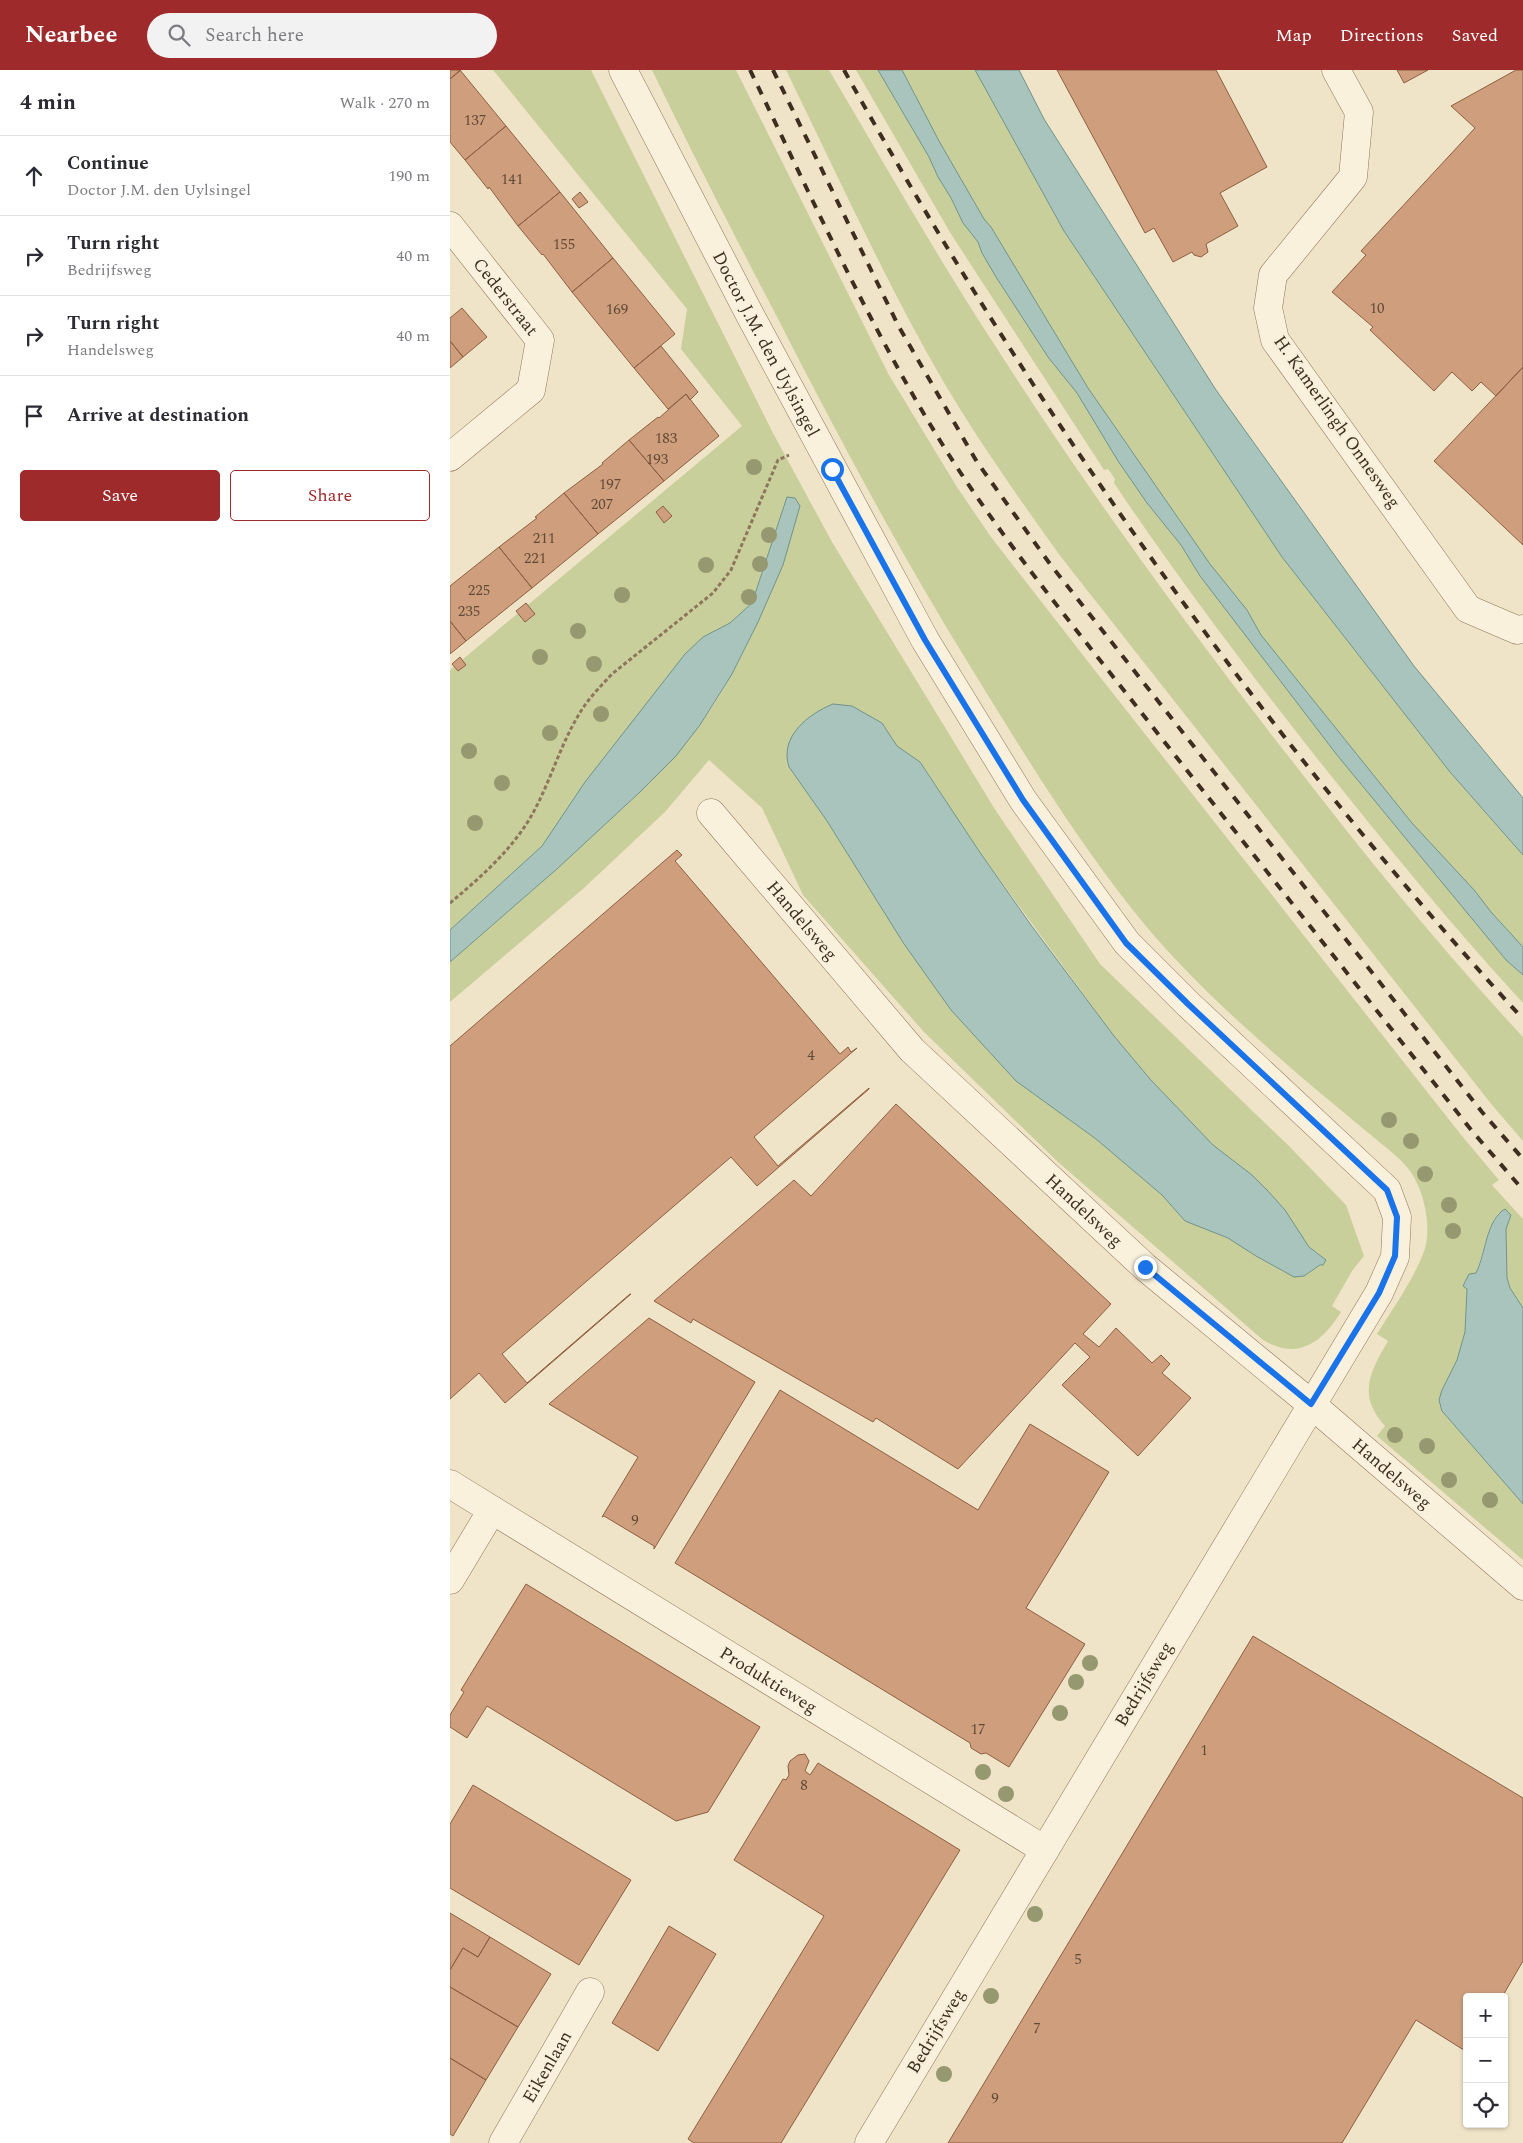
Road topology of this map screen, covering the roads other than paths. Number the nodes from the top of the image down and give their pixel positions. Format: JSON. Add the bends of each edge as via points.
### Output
{"nodes":[{"id":1,"x":622,"y":70,"type":"edge"},
{"id":2,"x":1336,"y":70,"type":"edge"},
{"id":3,"x":450,"y":226,"type":"edge"},
{"id":4,"x":450,"y":457,"type":"edge"},
{"id":5,"x":1523,"y":630,"type":"edge"},
{"id":6,"x":710,"y":813,"type":"dead end"},
{"id":7,"x":1397,"y":1217,"type":"joint"},
{"id":8,"x":1311,"y":1404,"type":"junction"},
{"id":9,"x":450,"y":1484,"type":"edge"},
{"id":10,"x":492,"y":1510,"type":"junction"},
{"id":11,"x":450,"y":1580,"type":"edge"},
{"id":12,"x":1523,"y":1586,"type":"edge"},
{"id":13,"x":1045,"y":1850,"type":"junction"},
{"id":14,"x":590,"y":1992,"type":"dead end"},
{"id":15,"x":504,"y":2143,"type":"edge"},
{"id":16,"x":869,"y":2143,"type":"edge"}],
"edges":[{"from":1,"to":7,"type":"street","name":"Doctor J.M. den Uylsingel","via":[[925,640],[1023,800],[1126,943],[1387,1190]]},
{"from":2,"to":5,"type":"street","name":"H. Kamerlingh Onnesweg","via":[[1359,112],[1353,177],[1273,275],[1268,308],[1275,340],[1468,609]]},
{"from":3,"to":4,"type":"street","name":"Cederstraat","via":[[540,340],[531,390]]},
{"from":6,"to":8,"type":"street","name":"Handelsweg","via":[[912,1050],[1145,1267]]},
{"from":7,"to":8,"type":"street","name":"Bedrijfsweg","via":[[1395,1256],[1379,1293]]},
{"from":8,"to":12,"type":"street","name":"Handelsweg"},
{"from":8,"to":13,"type":"street","name":"Bedrijfsweg"},
{"from":9,"to":10,"type":"street","name":"Produktieweg"},
{"from":10,"to":11,"type":"street"},
{"from":10,"to":13,"type":"street","name":"Produktieweg"},
{"from":13,"to":16,"type":"street","name":"Bedrijfsweg"},
{"from":14,"to":15,"type":"street","name":"Eikenlaan"}]}
